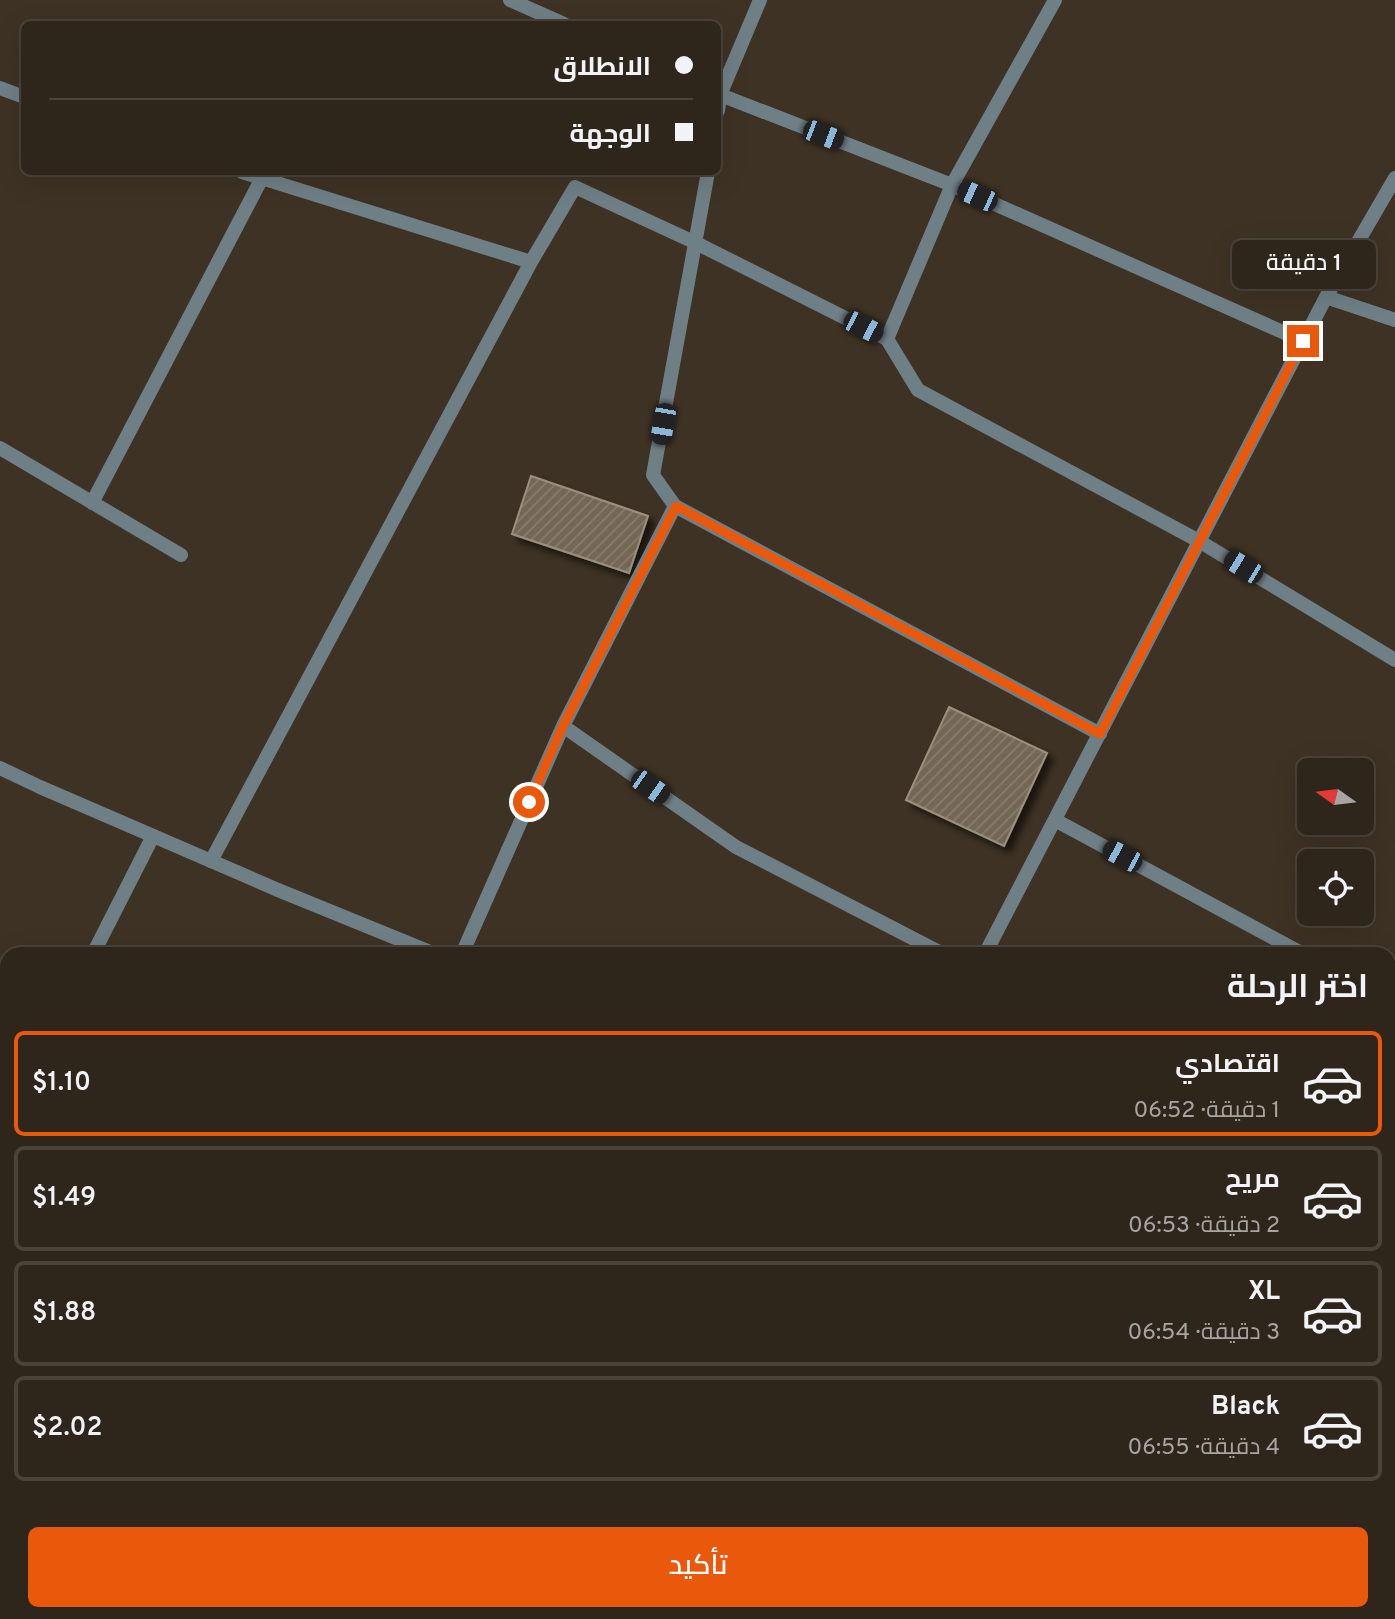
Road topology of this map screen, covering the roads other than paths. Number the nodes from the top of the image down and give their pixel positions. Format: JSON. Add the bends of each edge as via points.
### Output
{"nodes":[{"id":1,"x":510,"y":0,"type":"edge"},
{"id":2,"x":760,"y":0,"type":"edge"},
{"id":3,"x":1055,"y":0,"type":"edge"},
{"id":4,"x":557,"y":21,"type":"edge"},
{"id":5,"x":0,"y":89,"type":"edge"},
{"id":6,"x":721,"y":89,"type":"edge"},
{"id":7,"x":721,"y":95,"type":"edge"},
{"id":8,"x":21,"y":96,"type":"edge"},
{"id":9,"x":252,"y":175,"type":"edge"},
{"id":10,"x":707,"y":175,"type":"edge"},
{"id":11,"x":262,"y":178,"type":"junction"},
{"id":12,"x":1395,"y":178,"type":"edge"},
{"id":13,"x":952,"y":185,"type":"junction"},
{"id":14,"x":696,"y":243,"type":"junction"},
{"id":15,"x":531,"y":262,"type":"junction"},
{"id":16,"x":1326,"y":297,"type":"junction"},
{"id":17,"x":1395,"y":320,"type":"edge"},
{"id":18,"x":887,"y":339,"type":"junction"},
{"id":19,"x":1303,"y":341,"type":"junction"},
{"id":20,"x":0,"y":448,"type":"edge"},
{"id":21,"x":92,"y":503,"type":"junction"},
{"id":22,"x":676,"y":506,"type":"junction"},
{"id":23,"x":1199,"y":541,"type":"junction"},
{"id":24,"x":181,"y":555,"type":"dead end"},
{"id":25,"x":1395,"y":660,"type":"edge"},
{"id":26,"x":563,"y":726,"type":"junction"},
{"id":27,"x":1100,"y":734,"type":"junction"},
{"id":28,"x":0,"y":768,"type":"edge"},
{"id":29,"x":1055,"y":820,"type":"junction"},
{"id":30,"x":153,"y":836,"type":"junction"},
{"id":31,"x":211,"y":861,"type":"junction"},
{"id":32,"x":97,"y":947,"type":"edge"},
{"id":33,"x":418,"y":947,"type":"edge"},
{"id":34,"x":465,"y":947,"type":"edge"},
{"id":35,"x":929,"y":947,"type":"edge"},
{"id":36,"x":989,"y":947,"type":"edge"},
{"id":37,"x":1290,"y":947,"type":"edge"}],
"edges":[{"from":1,"to":4,"type":"street"},
{"from":2,"to":6,"type":"street"},
{"from":3,"to":13,"type":"street"},
{"from":5,"to":8,"type":"street"},
{"from":7,"to":13,"type":"street"},
{"from":9,"to":11,"type":"street"},
{"from":10,"to":14,"type":"street"},
{"from":11,"to":15,"type":"street"},
{"from":11,"to":21,"type":"street"},
{"from":12,"to":16,"type":"street"},
{"from":13,"to":18,"type":"street"},
{"from":13,"to":19,"type":"street"},
{"from":14,"to":15,"type":"street","via":[[575,187]]},
{"from":14,"to":18,"type":"street"},
{"from":14,"to":22,"type":"street","via":[[653,475]]},
{"from":15,"to":31,"type":"street"},
{"from":16,"to":17,"type":"street"},
{"from":16,"to":19,"type":"street"},
{"from":18,"to":23,"type":"street","via":[[918,390]]},
{"from":19,"to":23,"type":"street"},
{"from":20,"to":21,"type":"street"},
{"from":21,"to":24,"type":"street"},
{"from":22,"to":26,"type":"street"},
{"from":22,"to":27,"type":"street"},
{"from":23,"to":25,"type":"street"},
{"from":23,"to":27,"type":"street"},
{"from":26,"to":34,"type":"street"},
{"from":26,"to":35,"type":"street","via":[[736,847]]},
{"from":27,"to":29,"type":"street"},
{"from":28,"to":30,"type":"street"},
{"from":29,"to":36,"type":"street"},
{"from":29,"to":37,"type":"street"},
{"from":30,"to":31,"type":"street"},
{"from":30,"to":32,"type":"street"},
{"from":31,"to":33,"type":"street"}]}
